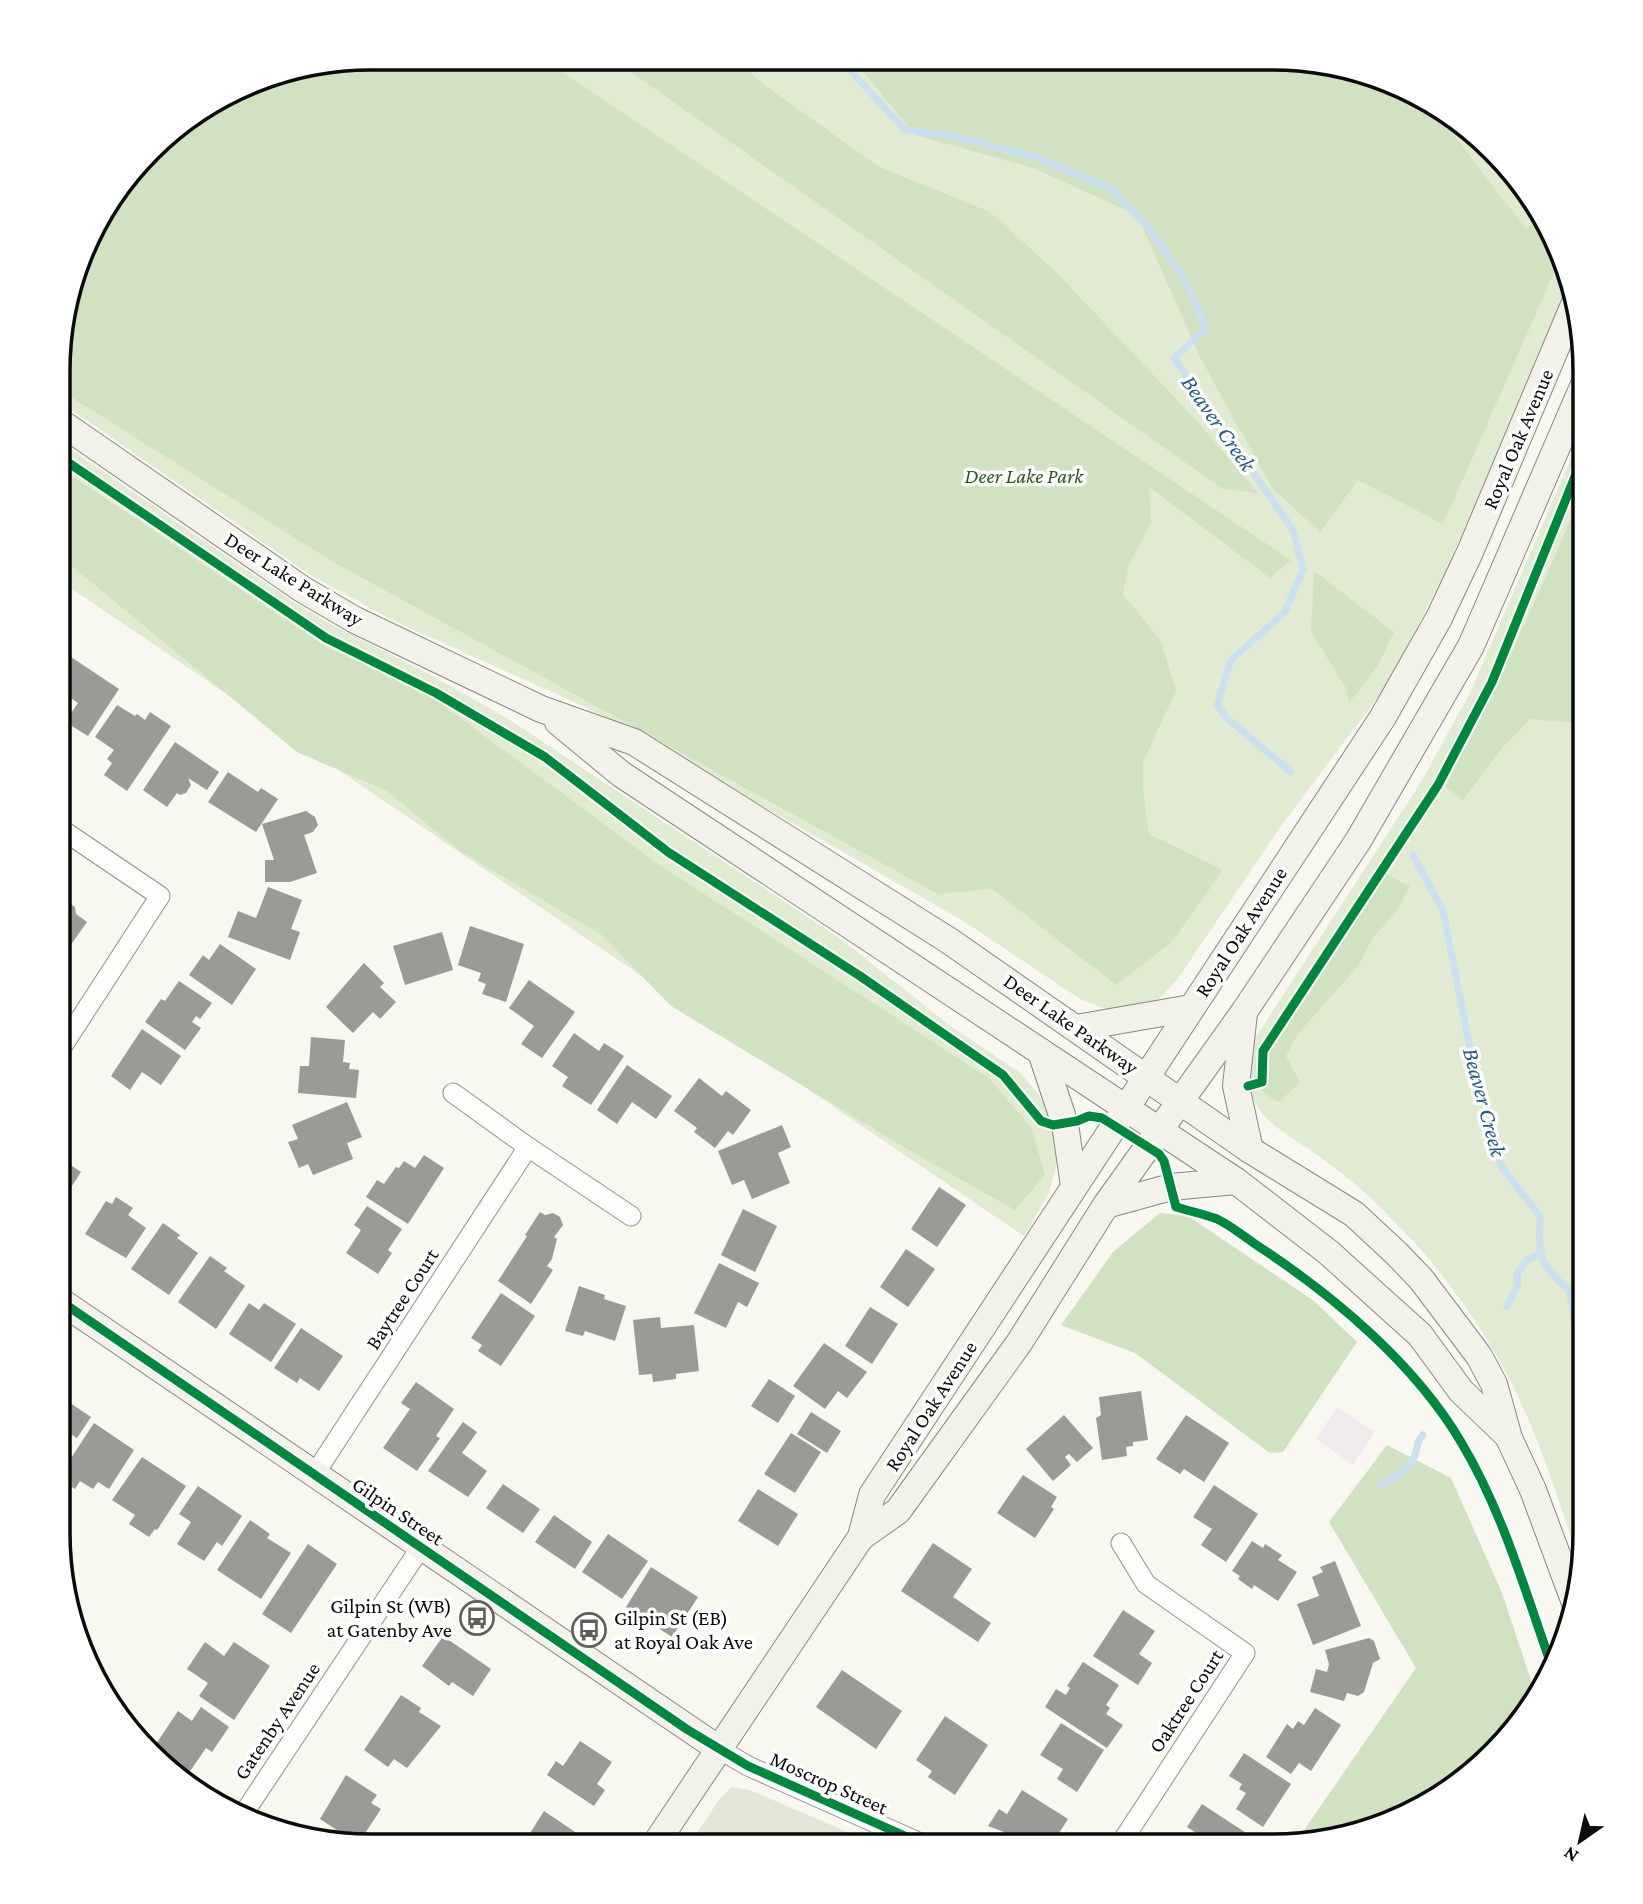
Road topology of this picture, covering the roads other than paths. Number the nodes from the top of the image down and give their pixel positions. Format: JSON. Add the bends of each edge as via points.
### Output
{"nodes":[{"id":1,"x":1568,"y":319,"type":"edge"},
{"id":2,"x":1573,"y":410,"type":"edge"},
{"id":3,"x":70,"y":429,"type":"edge"},
{"id":4,"x":541,"y":709,"type":"junction"},
{"id":5,"x":70,"y":835,"type":"edge"},
{"id":6,"x":1191,"y":1007,"type":"junction"},
{"id":7,"x":1244,"y":1012,"type":"junction"},
{"id":8,"x":1076,"y":1028,"type":"junction"},
{"id":9,"x":70,"y":1035,"type":"edge"},
{"id":10,"x":1041,"y":1052,"type":"junction"},
{"id":11,"x":1146,"y":1076,"type":"junction"},
{"id":12,"x":453,"y":1093,"type":"dead end"},
{"id":13,"x":1180,"y":1101,"type":"junction"},
{"id":14,"x":1125,"y":1108,"type":"junction"},
{"id":15,"x":1159,"y":1130,"type":"junction"},
{"id":16,"x":528,"y":1147,"type":"junction"},
{"id":17,"x":1250,"y":1150,"type":"junction"},
{"id":18,"x":1236,"y":1181,"type":"junction"},
{"id":19,"x":1074,"y":1186,"type":"junction"},
{"id":20,"x":1106,"y":1205,"type":"junction"},
{"id":21,"x":631,"y":1216,"type":"dead end"},
{"id":22,"x":70,"y":1308,"type":"edge"},
{"id":23,"x":1509,"y":1438,"type":"junction"},
{"id":24,"x":314,"y":1475,"type":"junction"},
{"id":25,"x":861,"y":1537,"type":"junction"},
{"id":26,"x":1121,"y":1543,"type":"dead end"},
{"id":27,"x":421,"y":1548,"type":"junction"},
{"id":28,"x":1568,"y":1585,"type":"edge"},
{"id":29,"x":719,"y":1749,"type":"junction"},
{"id":30,"x":248,"y":1807,"type":"edge"},
{"id":31,"x":662,"y":1834,"type":"edge"},
{"id":32,"x":900,"y":1834,"type":"edge"},
{"id":33,"x":1127,"y":1834,"type":"edge"}],
"edges":[{"from":1,"to":6,"type":"main road","name":"Royal Oak Avenue","via":[[1433,630],[1383,717]]},
{"from":2,"to":7,"type":"main road","name":"Royal Oak Avenue","via":[[1471,646],[1358,841]]},
{"from":3,"to":4,"type":"main road","name":"Deer Lake Parkway","via":[[302,589],[414,650]]},
{"from":4,"to":8,"type":"main road","name":"Deer Lake Parkway","via":[[634,742],[948,940]]},
{"from":4,"to":10,"type":"main road","name":"Deer Lake Parkway","via":[[621,774]]},
{"from":5,"to":9,"type":"street","via":[[160,896]]},
{"from":6,"to":8,"type":"main road"},
{"from":6,"to":11,"type":"main road","name":"Royal Oak Avenue"},
{"from":7,"to":13,"type":"main road","name":"Royal Oak Avenue"},
{"from":7,"to":17,"type":"main road","via":[[1236,1086]]},
{"from":8,"to":11,"type":"main road","name":"Deer Lake Parkway"},
{"from":10,"to":14,"type":"main road","name":"Deer Lake Parkway"},
{"from":10,"to":19,"type":"main road","via":[[1065,1124]]},
{"from":11,"to":13,"type":"main road","name":"Deer Lake Parkway"},
{"from":11,"to":14,"type":"main road","name":"Royal Oak Avenue"},
{"from":12,"to":16,"type":"street"},
{"from":13,"to":15,"type":"main road","name":"Royal Oak Avenue"},
{"from":13,"to":17,"type":"main road","name":"Deer Lake Parkway"},
{"from":14,"to":15,"type":"main road","name":"Deer Lake Parkway"},
{"from":14,"to":19,"type":"main road","name":"Royal Oak Avenue"},
{"from":15,"to":18,"type":"main road","name":"Deer Lake Parkway"},
{"from":15,"to":20,"type":"main road","name":"Royal Oak Avenue"},
{"from":16,"to":21,"type":"street"},
{"from":16,"to":24,"type":"street","name":"Baytree Court"},
{"from":17,"to":23,"type":"main road","name":"Deer Lake Parkway","via":[[1354,1214],[1421,1279],[1484,1365]]},
{"from":18,"to":20,"type":"main road","via":[[1171,1188]]},
{"from":18,"to":23,"type":"main road","name":"Deer Lake Parkway","via":[[1328,1252],[1420,1335],[1461,1391]]},
{"from":19,"to":25,"type":"main road","name":"Royal Oak Avenue","via":[[872,1495]]},
{"from":20,"to":25,"type":"main road","name":"Royal Oak Avenue","via":[[1019,1343],[898,1511]]},
{"from":22,"to":24,"type":"main road","name":"Gilpin Street"},
{"from":23,"to":28,"type":"main road","name":"Deer Lake Parkway"},
{"from":24,"to":27,"type":"main road","name":"Gilpin Street"},
{"from":25,"to":29,"type":"main road","name":"Royal Oak Avenue"},
{"from":26,"to":33,"type":"street","name":"Oaktree Court","via":[[1146,1584],[1245,1653]]},
{"from":27,"to":29,"type":"main road","name":"Gilpin Street"},
{"from":27,"to":30,"type":"street","name":"Gatenby Avenue"},
{"from":29,"to":31,"type":"main road","name":"Royal Oak Avenue"},
{"from":29,"to":32,"type":"street","name":"Moscrop Street"}]}
